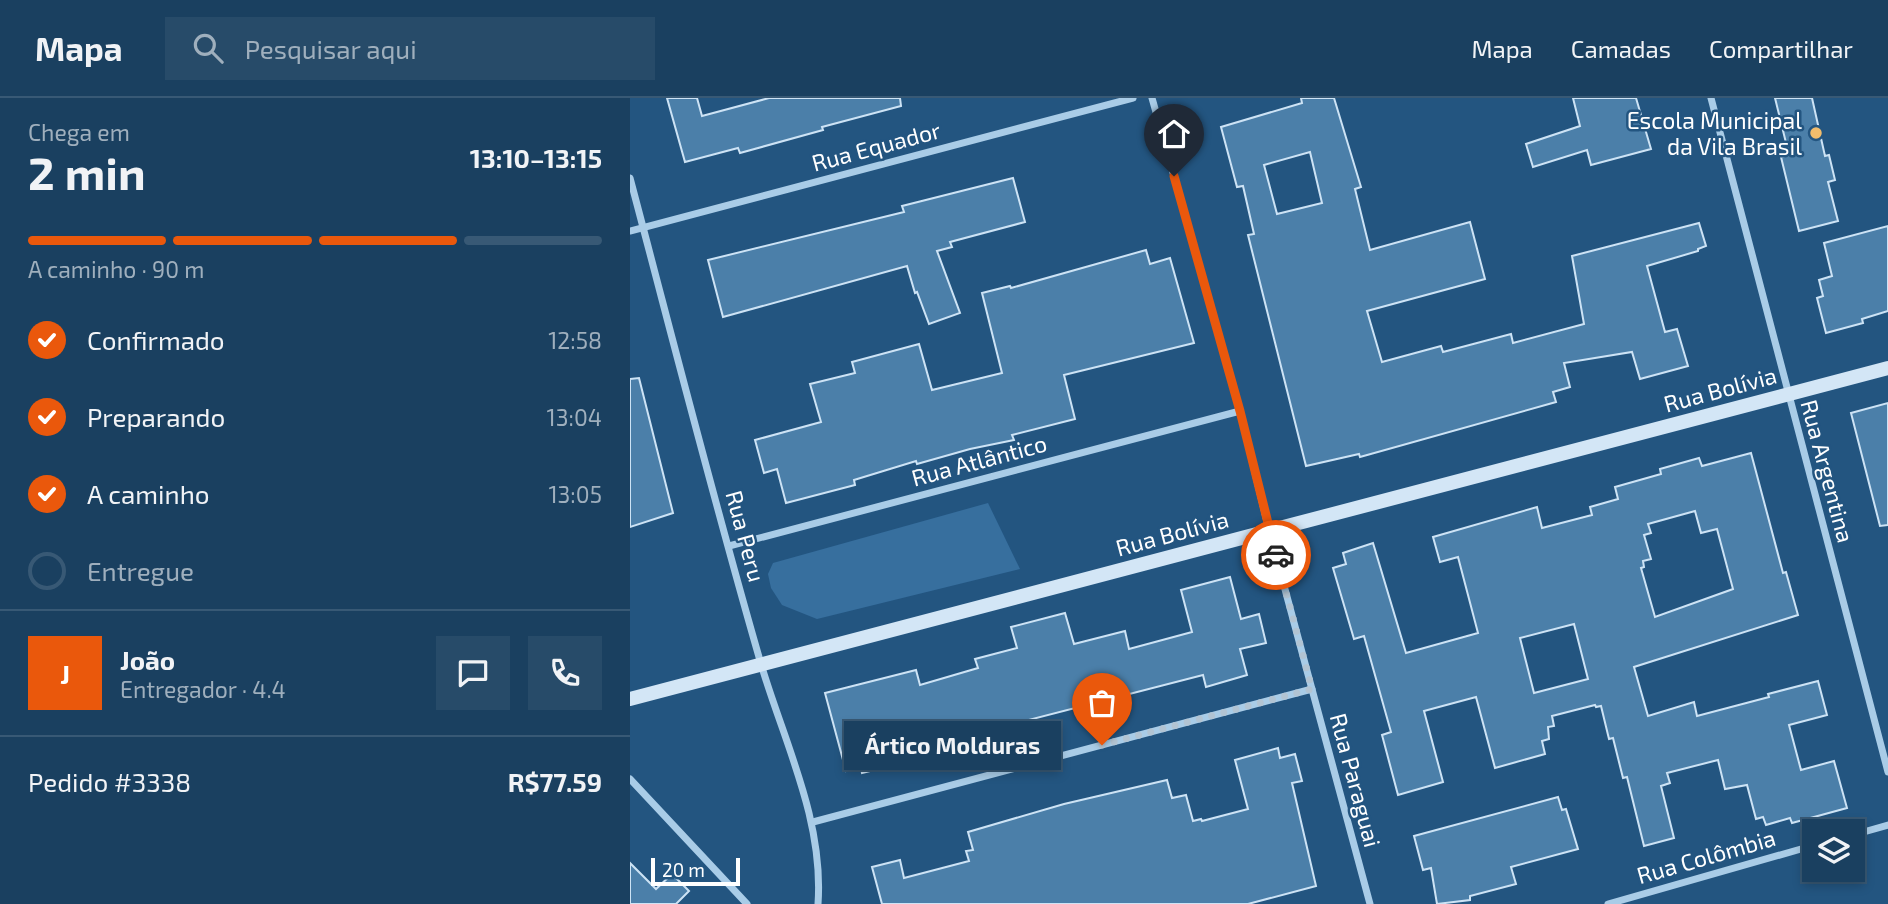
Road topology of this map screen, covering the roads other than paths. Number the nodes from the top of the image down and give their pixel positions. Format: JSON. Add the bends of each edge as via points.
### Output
{"nodes":[{"id":1,"x":1132,"y":98,"type":"edge"},
{"id":2,"x":1152,"y":98,"type":"edge"},
{"id":3,"x":1711,"y":98,"type":"edge"},
{"id":4,"x":630,"y":178,"type":"edge"},
{"id":5,"x":643,"y":227,"type":"junction"},
{"id":6,"x":630,"y":231,"type":"edge"},
{"id":7,"x":1888,"y":368,"type":"edge"},
{"id":8,"x":1788,"y":394,"type":"junction"},
{"id":9,"x":1240,"y":411,"type":"junction"},
{"id":10,"x":1269,"y":530,"type":"junction"},
{"id":11,"x":729,"y":546,"type":"junction"},
{"id":12,"x":762,"y":666,"type":"junction"},
{"id":13,"x":1312,"y":689,"type":"junction"},
{"id":14,"x":630,"y":699,"type":"edge"},
{"id":15,"x":1888,"y":772,"type":"edge"},
{"id":16,"x":630,"y":779,"type":"edge"},
{"id":17,"x":813,"y":822,"type":"junction"},
{"id":18,"x":1888,"y":825,"type":"edge"},
{"id":19,"x":1865,"y":832,"type":"edge"},
{"id":20,"x":1802,"y":849,"type":"edge"},
{"id":21,"x":747,"y":904,"type":"edge"},
{"id":22,"x":818,"y":904,"type":"edge"},
{"id":23,"x":1370,"y":904,"type":"edge"},
{"id":24,"x":1608,"y":904,"type":"edge"}],
"edges":[{"from":1,"to":5,"type":"street","name":"Rua Equador"},
{"from":2,"to":9,"type":"street","name":"Rua Paraguai"},
{"from":3,"to":8,"type":"street","name":"Rua Argentina"},
{"from":4,"to":5,"type":"street","name":"Rua Peru"},
{"from":5,"to":6,"type":"street","name":"Rua Equador"},
{"from":5,"to":11,"type":"street","name":"Rua Peru"},
{"from":7,"to":8,"type":"street","name":"Rua Bolívia"},
{"from":8,"to":10,"type":"street","name":"Rua Bolívia"},
{"from":8,"to":15,"type":"street","name":"Rua Argentina"},
{"from":9,"to":10,"type":"street","name":"Rua Paraguai"},
{"from":9,"to":11,"type":"street","name":"Rua Atlântico"},
{"from":10,"to":12,"type":"street","name":"Rua Bolívia"},
{"from":10,"to":13,"type":"street","name":"Rua Paraguai"},
{"from":11,"to":12,"type":"street","name":"Rua Peru"},
{"from":12,"to":14,"type":"street","name":"Rua Bolívia"},
{"from":12,"to":17,"type":"street","name":"Rua Peru"},
{"from":13,"to":17,"type":"street"},
{"from":13,"to":23,"type":"street","name":"Rua Paraguai"},
{"from":16,"to":21,"type":"street"},
{"from":17,"to":22,"type":"street","name":"Rua Peru"},
{"from":18,"to":19,"type":"street"},
{"from":20,"to":24,"type":"street","name":"Rua Colômbia"}]}
